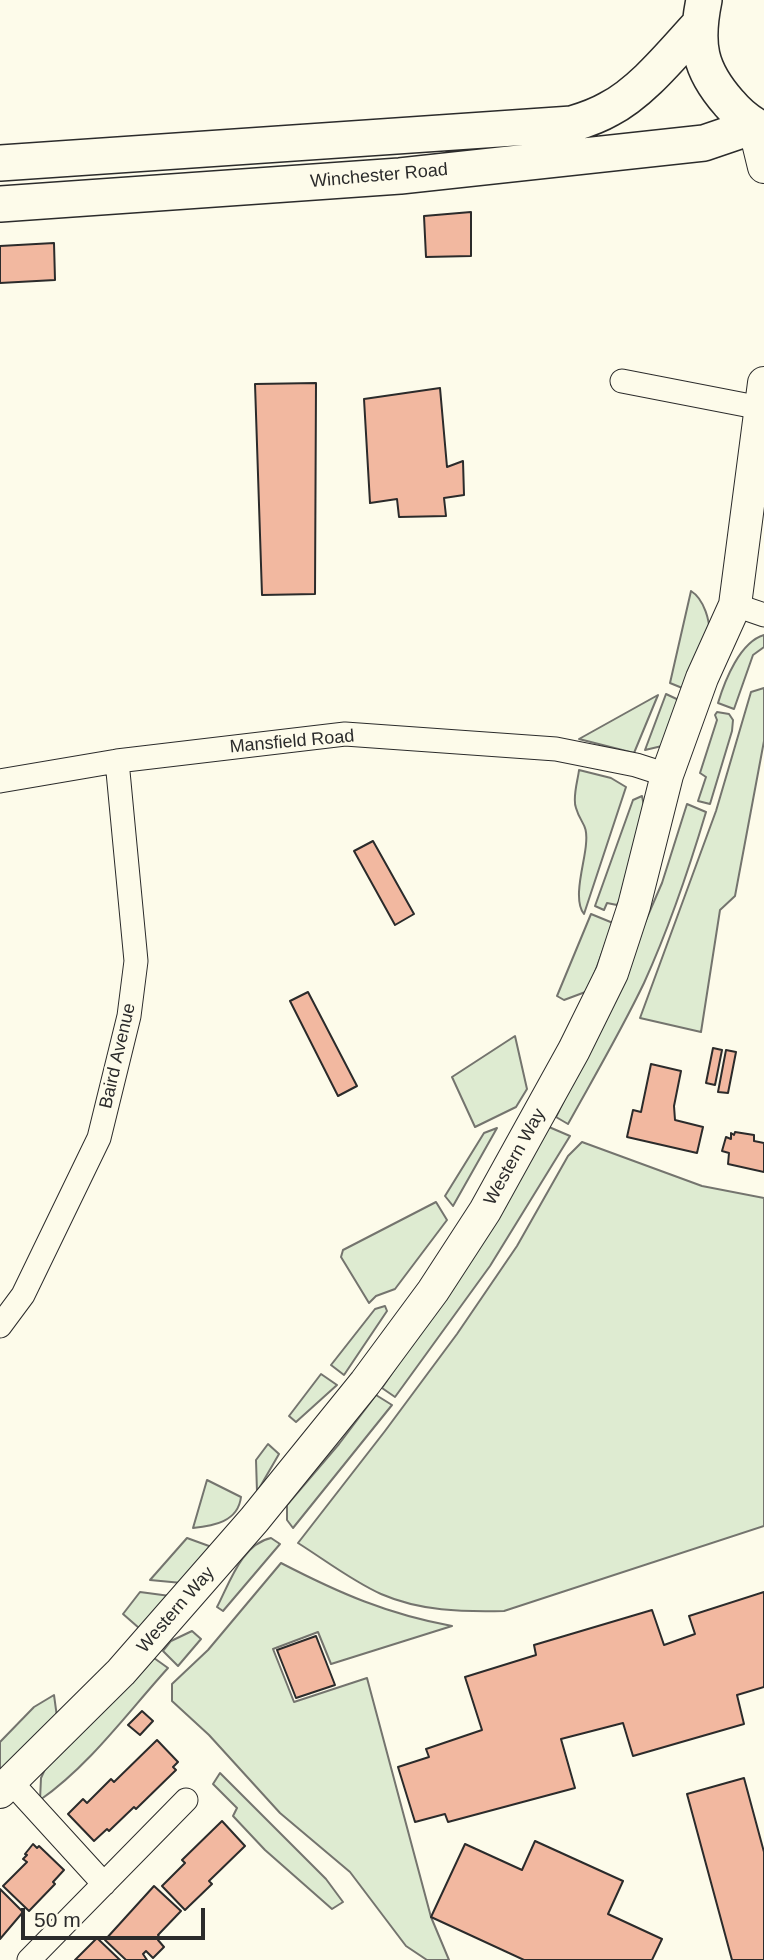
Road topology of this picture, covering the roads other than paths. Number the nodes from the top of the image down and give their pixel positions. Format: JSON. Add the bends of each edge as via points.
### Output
{"nodes":[{"id":1,"x":701,"y":13,"type":"edge"},
{"id":2,"x":759,"y":128,"type":"edge"},
{"id":3,"x":0,"y":163,"type":"edge"},
{"id":4,"x":764,"y":167,"type":"edge"},
{"id":5,"x":0,"y":204,"type":"edge"},
{"id":6,"x":622,"y":381,"type":"dead end"},
{"id":7,"x":762,"y":396,"type":"edge"},
{"id":8,"x":750,"y":610,"type":"edge"},
{"id":9,"x":117,"y":761,"type":"junction"},
{"id":10,"x":667,"y":775,"type":"junction"},
{"id":11,"x":0,"y":781,"type":"edge"},
{"id":12,"x":0,"y":1326,"type":"edge"},
{"id":13,"x":6,"y":1787,"type":"edge"},
{"id":14,"x":186,"y":1800,"type":"dead end"},
{"id":15,"x":104,"y":1884,"type":"junction"},
{"id":16,"x":29,"y":1960,"type":"edge"}],
"edges":[{"from":1,"to":2,"type":"main road","via":[[704,66],[714,86]]},
{"from":1,"to":3,"type":"main road","name":"Winchester Road","via":[[665,62],[627,96],[572,124]]},
{"from":2,"to":4,"type":"street"},
{"from":2,"to":5,"type":"main road","name":"Winchester Road","via":[[704,144],[400,176]]},
{"from":6,"to":7,"type":"street"},
{"from":7,"to":8,"type":"street","name":"Western Way"},
{"from":8,"to":10,"type":"street","name":"Western Way","via":[[702,678]]},
{"from":9,"to":10,"type":"street","name":"Mansfield Road","via":[[345,734],[550,748]]},
{"from":9,"to":11,"type":"street","name":"Mansfield Road"},
{"from":9,"to":12,"type":"street","name":"Baird Avenue","via":[[136,961],[129,1016],[99,1138],[23,1295]]},
{"from":10,"to":13,"type":"street","name":"Western Way","via":[[612,973],[574,1050],[433,1291],[254,1520],[121,1672]]},
{"from":13,"to":15,"type":"street"},
{"from":14,"to":15,"type":"street"},
{"from":15,"to":16,"type":"street"}]}
